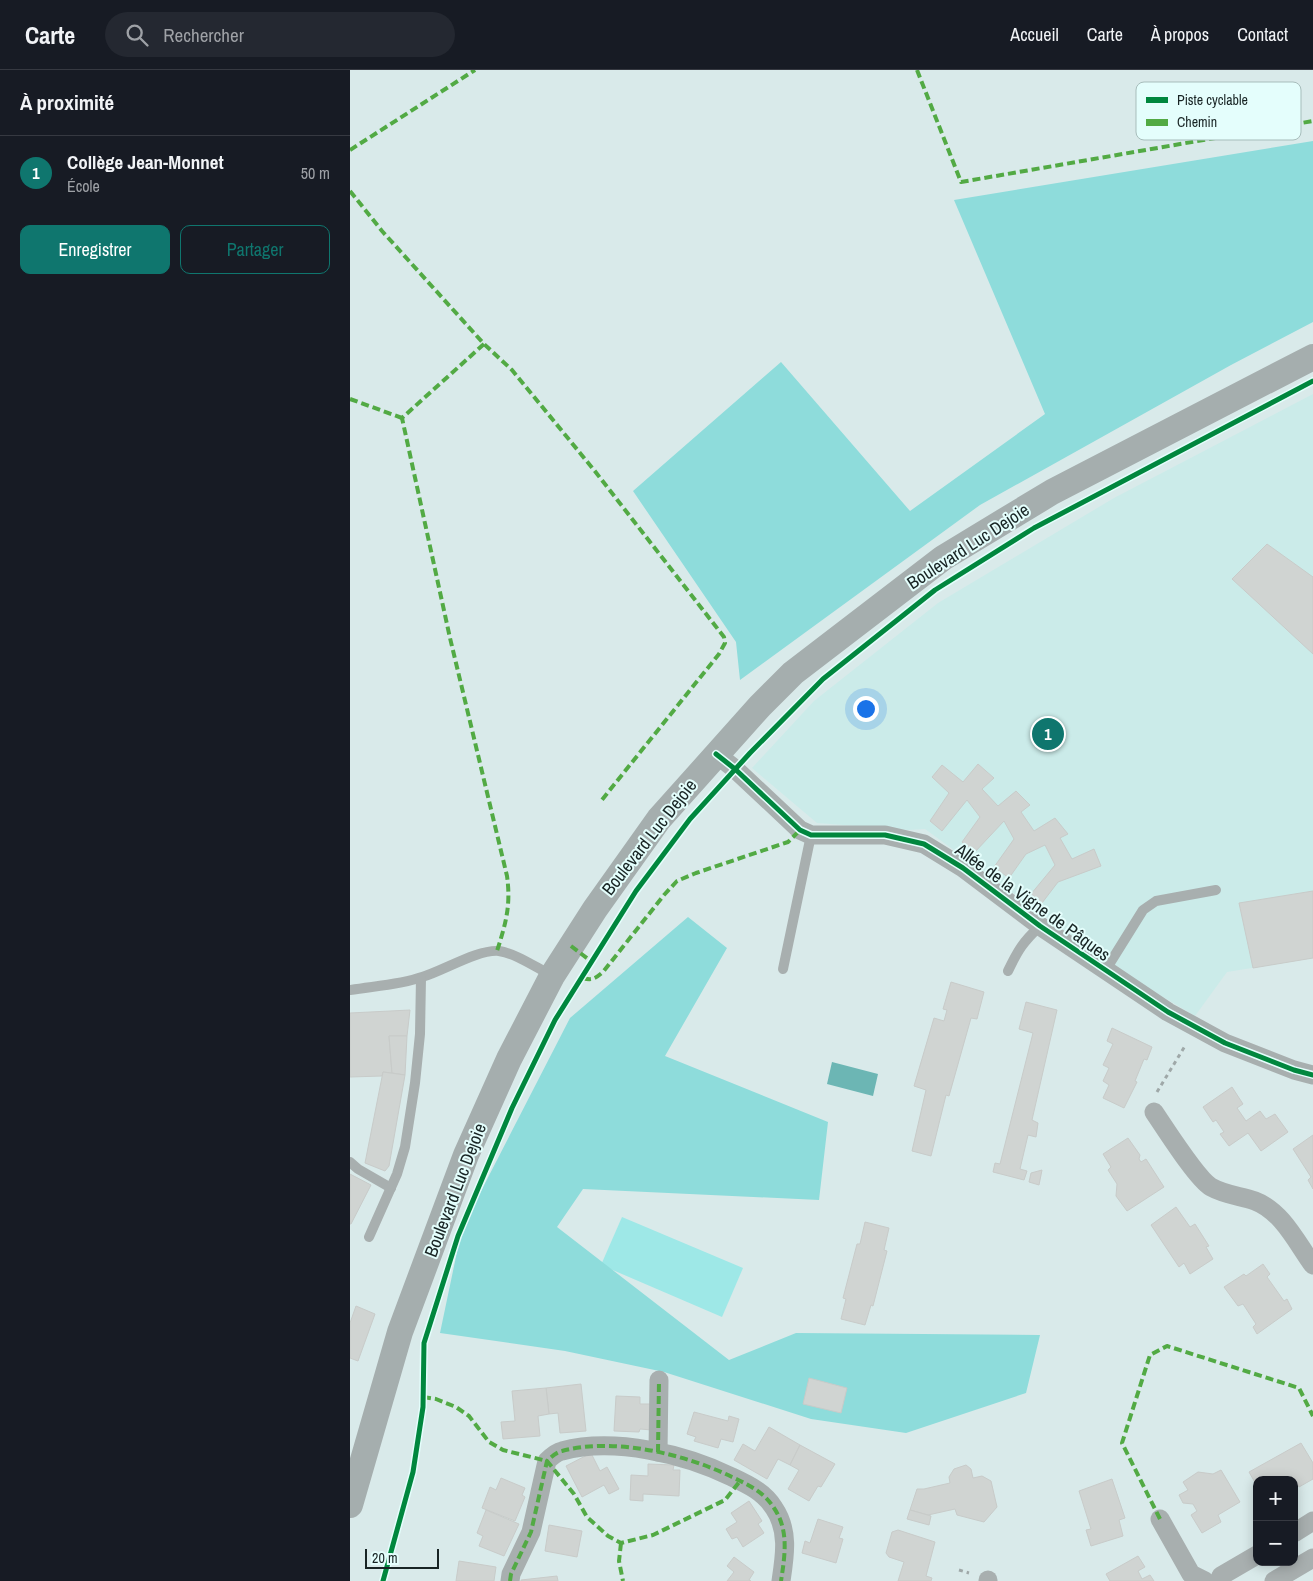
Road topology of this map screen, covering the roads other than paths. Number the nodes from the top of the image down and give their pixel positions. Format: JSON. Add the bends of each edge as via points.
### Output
{"nodes":[{"id":1,"x":1313,"y":357,"type":"edge"},
{"id":2,"x":716,"y":754,"type":"junction"},
{"id":3,"x":811,"y":835,"type":"junction"},
{"id":4,"x":1216,"y":890,"type":"dead end"},
{"id":5,"x":1040,"y":926,"type":"junction"},
{"id":6,"x":783,"y":969,"type":"dead end"},
{"id":7,"x":1008,"y":971,"type":"dead end"},
{"id":8,"x":1106,"y":971,"type":"junction"},
{"id":9,"x":552,"y":976,"type":"junction"},
{"id":10,"x":421,"y":978,"type":"junction"},
{"id":11,"x":350,"y":990,"type":"edge"},
{"id":12,"x":1313,"y":1075,"type":"edge"},
{"id":13,"x":1154,"y":1112,"type":"road end"},
{"id":14,"x":350,"y":1162,"type":"edge"},
{"id":15,"x":391,"y":1188,"type":"junction"},
{"id":16,"x":369,"y":1237,"type":"dead end"},
{"id":17,"x":1313,"y":1265,"type":"edge"},
{"id":18,"x":391,"y":1362,"type":"junction"},
{"id":19,"x":659,"y":1380,"type":"dead end"},
{"id":20,"x":658,"y":1452,"type":"junction"},
{"id":21,"x":350,"y":1464,"type":"edge"},
{"id":22,"x":350,"y":1505,"type":"edge"},
{"id":23,"x":1160,"y":1519,"type":"dead end"},
{"id":24,"x":1313,"y":1521,"type":"edge"},
{"id":25,"x":1298,"y":1530,"type":"edge"},
{"id":26,"x":1253,"y":1557,"type":"edge"},
{"id":27,"x":1313,"y":1558,"type":"edge"},
{"id":28,"x":510,"y":1581,"type":"edge"},
{"id":29,"x":781,"y":1581,"type":"edge"},
{"id":30,"x":1205,"y":1581,"type":"edge"},
{"id":31,"x":1219,"y":1581,"type":"edge"},
{"id":32,"x":1274,"y":1581,"type":"edge"}],
"edges":[{"from":1,"to":2,"type":"main road","name":"Boulevard Luc Dejoie","via":[[1052,492],[943,558],[793,673]]},
{"from":2,"to":3,"type":"street","via":[[800,830]]},
{"from":2,"to":9,"type":"main road","name":"Boulevard Luc Dejoie","via":[[635,850]]},
{"from":3,"to":5,"type":"street","name":"Allée de la Vigne de Pâques","via":[[885,835],[924,844],[964,868]]},
{"from":3,"to":6,"type":"lane"},
{"from":4,"to":8,"type":"lane","via":[[1156,901],[1143,910]]},
{"from":5,"to":7,"type":"lane","via":[[1018,949]]},
{"from":5,"to":8,"type":"street","name":"Allée de la Vigne de Pâques"},
{"from":8,"to":12,"type":"street","name":"Allée de la Vigne de Pâques","via":[[1168,1012],[1225,1043]]},
{"from":9,"to":10,"type":"lane","via":[[498,951],[486,952]]},
{"from":9,"to":18,"type":"main road","name":"Boulevard Luc Dejoie","via":[[509,1059],[466,1155]]},
{"from":10,"to":11,"type":"lane"},
{"from":10,"to":15,"type":"lane","via":[[415,1083],[405,1147]]},
{"from":13,"to":17,"type":"street","via":[[1210,1187],[1268,1207]]},
{"from":14,"to":15,"type":"lane"},
{"from":15,"to":16,"type":"lane"},
{"from":18,"to":21,"type":"main road","name":"Boulevard Luc Dejoie"},
{"from":18,"to":22,"type":"main road","name":"Boulevard Luc Dejoie"},
{"from":19,"to":20,"type":"street"},
{"from":20,"to":28,"type":"street","via":[[611,1446],[583,1447],[560,1451],[547,1461],[531,1532]]},
{"from":20,"to":29,"type":"street","via":[[710,1466],[758,1490],[774,1507],[784,1526]]},
{"from":23,"to":30,"type":"street","via":[[1191,1574]]},
{"from":24,"to":25,"type":"street"},
{"from":26,"to":31,"type":"street","via":[[1221,1576]]},
{"from":27,"to":32,"type":"street"}]}
